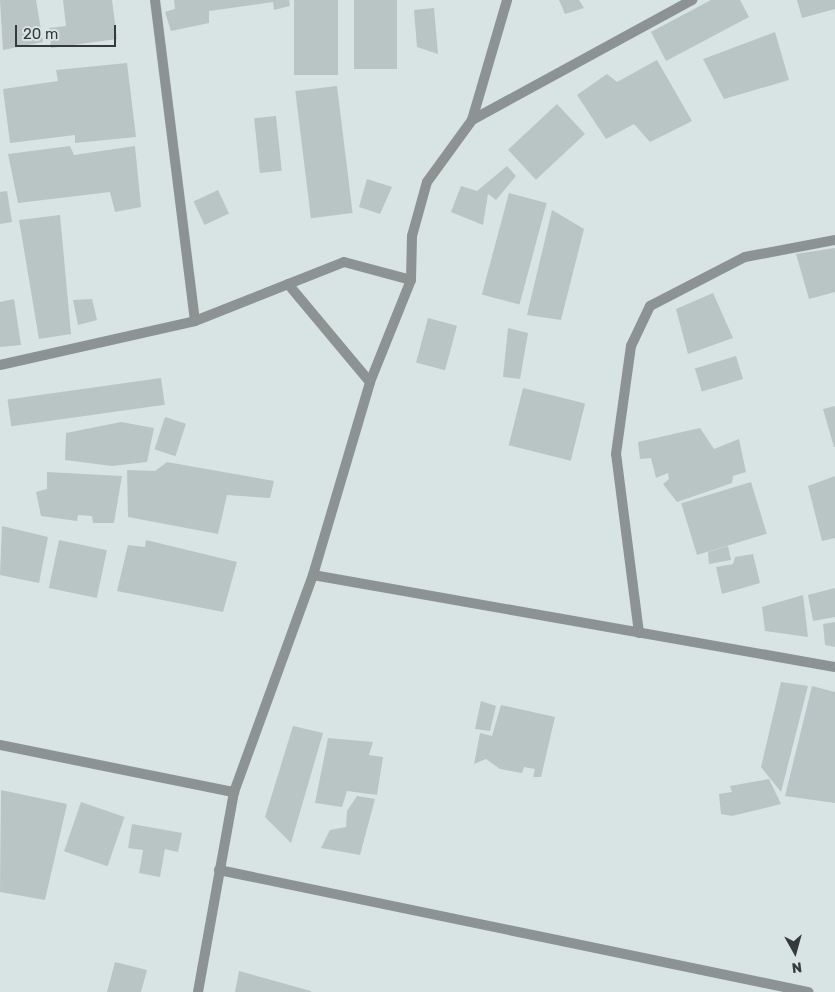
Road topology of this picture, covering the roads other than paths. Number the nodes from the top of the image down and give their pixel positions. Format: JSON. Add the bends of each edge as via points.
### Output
{"nodes":[{"id":1,"x":155,"y":0,"type":"edge"},
{"id":2,"x":506,"y":0,"type":"edge"},
{"id":3,"x":692,"y":0,"type":"edge"},
{"id":4,"x":472,"y":120,"type":"junction"},
{"id":5,"x":835,"y":240,"type":"edge"},
{"id":6,"x":410,"y":280,"type":"junction"},
{"id":7,"x":288,"y":284,"type":"junction"},
{"id":8,"x":195,"y":321,"type":"junction"},
{"id":9,"x":0,"y":365,"type":"edge"},
{"id":10,"x":370,"y":382,"type":"junction"},
{"id":11,"x":314,"y":575,"type":"junction"},
{"id":12,"x":640,"y":633,"type":"junction"},
{"id":13,"x":835,"y":667,"type":"edge"},
{"id":14,"x":0,"y":745,"type":"edge"},
{"id":15,"x":234,"y":792,"type":"junction"},
{"id":16,"x":219,"y":870,"type":"junction"},
{"id":17,"x":198,"y":992,"type":"edge"},
{"id":18,"x":808,"y":992,"type":"edge"}],
"edges":[{"from":1,"to":8,"type":"street"},
{"from":2,"to":4,"type":"street"},
{"from":3,"to":4,"type":"street"},
{"from":4,"to":6,"type":"street","via":[[427,182],[412,236]]},
{"from":5,"to":12,"type":"street","via":[[744,257],[650,306],[631,346],[616,454]]},
{"from":6,"to":7,"type":"street","via":[[344,262]]},
{"from":6,"to":10,"type":"street"},
{"from":7,"to":8,"type":"street"},
{"from":7,"to":10,"type":"street"},
{"from":8,"to":9,"type":"street"},
{"from":10,"to":11,"type":"street"},
{"from":11,"to":12,"type":"street"},
{"from":11,"to":15,"type":"street"},
{"from":12,"to":13,"type":"street"},
{"from":14,"to":15,"type":"street"},
{"from":15,"to":16,"type":"street"},
{"from":16,"to":17,"type":"street"},
{"from":16,"to":18,"type":"street"}]}
